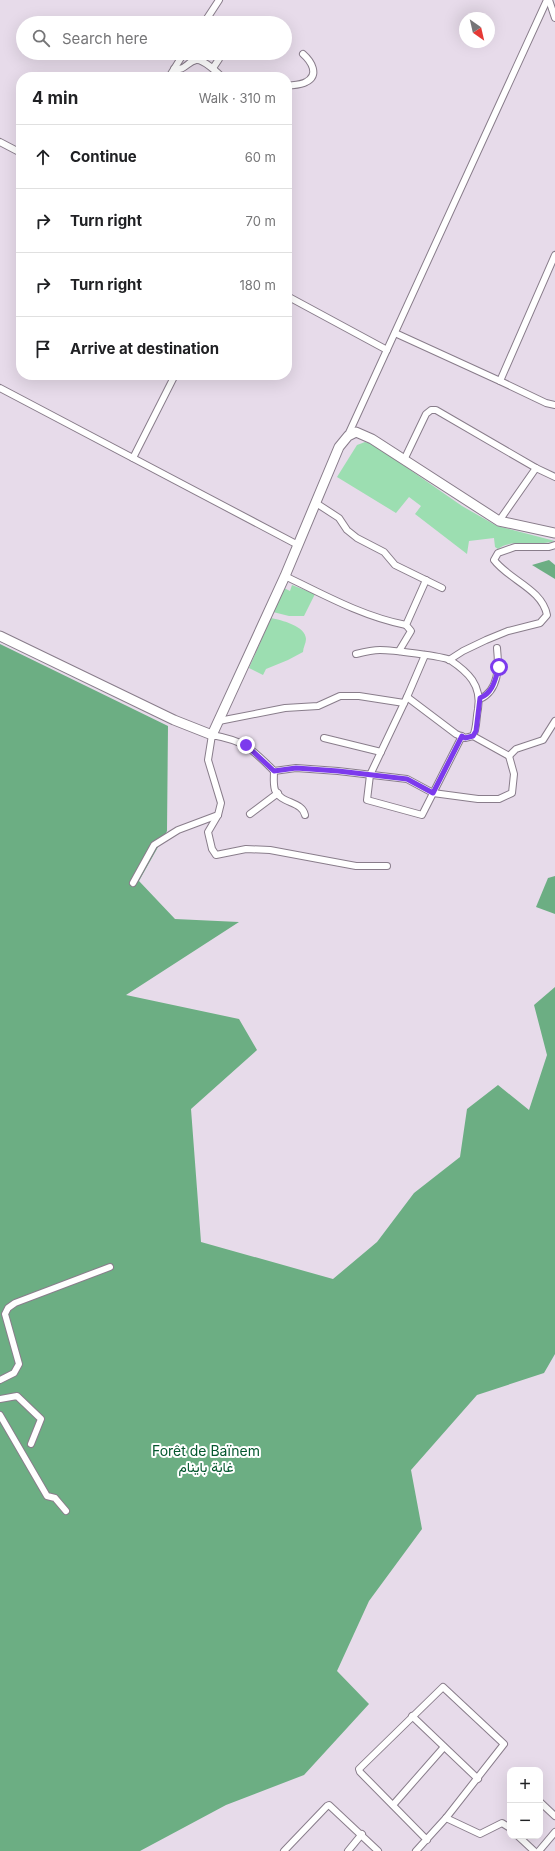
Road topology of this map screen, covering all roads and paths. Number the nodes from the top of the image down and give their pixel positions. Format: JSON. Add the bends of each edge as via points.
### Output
{"nodes":[{"id":1,"x":219,"y":0,"type":"edge"},
{"id":2,"x":548,"y":0,"type":"edge"},
{"id":3,"x":211,"y":16,"type":"edge"},
{"id":4,"x":555,"y":18,"type":"edge"},
{"id":5,"x":303,"y":54,"type":"dead end"},
{"id":6,"x":180,"y":60,"type":"edge"},
{"id":7,"x":218,"y":60,"type":"edge"},
{"id":8,"x":213,"y":68,"type":"junction"},
{"id":9,"x":174,"y":69,"type":"junction"},
{"id":10,"x":172,"y":72,"type":"edge"},
{"id":11,"x":217,"y":72,"type":"edge"},
{"id":12,"x":292,"y":85,"type":"edge"},
{"id":13,"x":0,"y":142,"type":"edge"},
{"id":14,"x":16,"y":150,"type":"edge"},
{"id":15,"x":555,"y":255,"type":"edge"},
{"id":16,"x":292,"y":299,"type":"edge"},
{"id":17,"x":395,"y":333,"type":"junction"},
{"id":18,"x":387,"y":350,"type":"junction"},
{"id":19,"x":172,"y":380,"type":"edge"},
{"id":20,"x":500,"y":380,"type":"junction"},
{"id":21,"x":0,"y":388,"type":"edge"},
{"id":22,"x":555,"y":405,"type":"edge"},
{"id":23,"x":348,"y":436,"type":"junction"},
{"id":24,"x":133,"y":458,"type":"junction"},
{"id":25,"x":404,"y":460,"type":"junction"},
{"id":26,"x":536,"y":468,"type":"junction"},
{"id":27,"x":555,"y":477,"type":"edge"},
{"id":28,"x":316,"y":503,"type":"junction"},
{"id":29,"x":500,"y":521,"type":"junction"},
{"id":30,"x":555,"y":533,"type":"edge"},
{"id":31,"x":298,"y":545,"type":"junction"},
{"id":32,"x":555,"y":545,"type":"edge"},
{"id":33,"x":286,"y":576,"type":"junction"},
{"id":34,"x":426,"y":580,"type":"junction"},
{"id":35,"x":442,"y":588,"type":"dead end"},
{"id":36,"x":406,"y":625,"type":"junction"},
{"id":37,"x":0,"y":636,"type":"edge"},
{"id":38,"x":497,"y":648,"type":"dead end"},
{"id":39,"x":400,"y":651,"type":"junction"},
{"id":40,"x":356,"y":654,"type":"dead end"},
{"id":41,"x":425,"y":655,"type":"junction"},
{"id":42,"x":449,"y":660,"type":"junction"},
{"id":43,"x":407,"y":697,"type":"junction"},
{"id":44,"x":480,"y":698,"type":"junction"},
{"id":45,"x":404,"y":703,"type":"junction"},
{"id":46,"x":219,"y":721,"type":"junction"},
{"id":47,"x":555,"y":721,"type":"edge"},
{"id":48,"x":212,"y":735,"type":"junction"},
{"id":49,"x":462,"y":736,"type":"junction"},
{"id":50,"x":473,"y":736,"type":"junction"},
{"id":51,"x":324,"y":738,"type":"dead end"},
{"id":52,"x":381,"y":752,"type":"junction"},
{"id":53,"x":509,"y":756,"type":"junction"},
{"id":54,"x":274,"y":771,"type":"junction"},
{"id":55,"x":370,"y":775,"type":"junction"},
{"id":56,"x":278,"y":793,"type":"junction"},
{"id":57,"x":433,"y":793,"type":"junction"},
{"id":58,"x":250,"y":814,"type":"dead end"},
{"id":59,"x":218,"y":815,"type":"junction"},
{"id":60,"x":305,"y":815,"type":"dead end"},
{"id":61,"x":387,"y":866,"type":"dead end"},
{"id":62,"x":133,"y":883,"type":"dead end"},
{"id":63,"x":110,"y":1267,"type":"dead end"},
{"id":64,"x":0,"y":1380,"type":"edge"},
{"id":65,"x":0,"y":1399,"type":"edge"},
{"id":66,"x":0,"y":1415,"type":"edge"},
{"id":67,"x":31,"y":1444,"type":"dead end"},
{"id":68,"x":66,"y":1511,"type":"dead end"},
{"id":69,"x":412,"y":1716,"type":"junction"},
{"id":70,"x":444,"y":1747,"type":"junction"},
{"id":71,"x":478,"y":1779,"type":"junction"},
{"id":72,"x":541,"y":1803,"type":"edge"},
{"id":73,"x":393,"y":1805,"type":"junction"},
{"id":74,"x":555,"y":1816,"type":"edge"},
{"id":75,"x":446,"y":1818,"type":"junction"},
{"id":76,"x":507,"y":1826,"type":"edge"},
{"id":77,"x":555,"y":1832,"type":"edge"},
{"id":78,"x":362,"y":1834,"type":"junction"},
{"id":79,"x":521,"y":1839,"type":"edge"},
{"id":80,"x":427,"y":1840,"type":"junction"},
{"id":81,"x":284,"y":1851,"type":"edge"},
{"id":82,"x":348,"y":1851,"type":"edge"},
{"id":83,"x":378,"y":1851,"type":"edge"},
{"id":84,"x":416,"y":1851,"type":"edge"},
{"id":85,"x":534,"y":1851,"type":"edge"},
{"id":86,"x":539,"y":1851,"type":"edge"}],
"edges":[{"from":1,"to":3,"type":"street"},
{"from":2,"to":4,"type":"street"},
{"from":2,"to":17,"type":"street"},
{"from":5,"to":12,"type":"street","via":[[312,64],[314,71],[306,83]]},
{"from":6,"to":9,"type":"street"},
{"from":7,"to":8,"type":"street"},
{"from":8,"to":9,"type":"street","via":[[195,60],[184,68]]},
{"from":8,"to":11,"type":"street"},
{"from":9,"to":10,"type":"street"},
{"from":13,"to":14,"type":"street"},
{"from":15,"to":20,"type":"street"},
{"from":16,"to":18,"type":"street"},
{"from":17,"to":18,"type":"street"},
{"from":17,"to":20,"type":"street"},
{"from":18,"to":23,"type":"street"},
{"from":19,"to":24,"type":"street"},
{"from":20,"to":22,"type":"street"},
{"from":21,"to":24,"type":"street"},
{"from":23,"to":25,"type":"street","via":[[356,432],[372,439]]},
{"from":23,"to":28,"type":"street","via":[[339,447]]},
{"from":24,"to":31,"type":"street"},
{"from":25,"to":26,"type":"street","via":[[426,414],[434,410]]},
{"from":25,"to":29,"type":"street"},
{"from":26,"to":27,"type":"street"},
{"from":26,"to":29,"type":"street"},
{"from":28,"to":31,"type":"street"},
{"from":28,"to":34,"type":"street","via":[[339,518],[347,530],[357,538],[384,552],[395,564]]},
{"from":29,"to":30,"type":"street"},
{"from":31,"to":33,"type":"street"},
{"from":32,"to":42,"type":"street","via":[[515,547],[498,553],[494,560],[501,569],[545,605],[547,615],[540,623],[486,640]]},
{"from":33,"to":36,"type":"street","via":[[342,603],[387,621]]},
{"from":33,"to":46,"type":"street"},
{"from":34,"to":35,"type":"street"},
{"from":34,"to":36,"type":"street"},
{"from":36,"to":39,"type":"street","via":[[410,631]]},
{"from":37,"to":48,"type":"street","via":[[174,720]]},
{"from":38,"to":44,"type":"street","via":[[499,667],[494,685],[487,696]]},
{"from":39,"to":40,"type":"street","via":[[379,650]]},
{"from":39,"to":41,"type":"street"},
{"from":41,"to":42,"type":"street"},
{"from":41,"to":43,"type":"street"},
{"from":42,"to":44,"type":"street","via":[[473,680]]},
{"from":43,"to":45,"type":"street"},
{"from":43,"to":49,"type":"street"},
{"from":44,"to":50,"type":"street","via":[[476,731]]},
{"from":45,"to":46,"type":"street","via":[[359,696],[340,696],[318,706],[285,708]]},
{"from":45,"to":52,"type":"street"},
{"from":46,"to":48,"type":"street"},
{"from":47,"to":53,"type":"street","via":[[543,740],[516,748]]},
{"from":48,"to":54,"type":"street","via":[[231,738],[246,745]]},
{"from":48,"to":59,"type":"street","via":[[208,760],[221,803]]},
{"from":49,"to":50,"type":"street"},
{"from":49,"to":57,"type":"street"},
{"from":50,"to":53,"type":"street"},
{"from":51,"to":52,"type":"street"},
{"from":52,"to":55,"type":"street"},
{"from":53,"to":57,"type":"street","via":[[514,774],[512,793],[498,799]]},
{"from":54,"to":55,"type":"street","via":[[296,768]]},
{"from":54,"to":56,"type":"street","via":[[275,789]]},
{"from":55,"to":57,"type":"street","via":[[407,779]]},
{"from":55,"to":57,"type":"street","via":[[367,800],[422,814]]},
{"from":56,"to":58,"type":"street"},
{"from":56,"to":60,"type":"street","via":[[281,798],[304,810]]},
{"from":59,"to":61,"type":"street","via":[[208,832],[216,855],[246,849],[270,850],[356,866]]},
{"from":59,"to":62,"type":"street","via":[[178,830],[154,845]]},
{"from":63,"to":64,"type":"street","via":[[15,1303],[8,1308],[6,1314],[19,1364],[14,1373]]},
{"from":65,"to":67,"type":"street","via":[[17,1396],[41,1419]]},
{"from":66,"to":68,"type":"street","via":[[47,1496],[55,1498]]},
{"from":69,"to":70,"type":"street"},
{"from":69,"to":71,"type":"street","via":[[441,1688],[445,1688],[503,1742],[504,1747]]},
{"from":69,"to":73,"type":"street","via":[[359,1769]]},
{"from":70,"to":71,"type":"street"},
{"from":70,"to":73,"type":"street"},
{"from":71,"to":75,"type":"street"},
{"from":72,"to":74,"type":"street"},
{"from":73,"to":80,"type":"street"},
{"from":75,"to":76,"type":"street","via":[[480,1834],[502,1823]]},
{"from":75,"to":80,"type":"street"},
{"from":77,"to":86,"type":"street"},
{"from":78,"to":81,"type":"street","via":[[331,1806],[327,1806]]},
{"from":78,"to":82,"type":"street"},
{"from":78,"to":83,"type":"street"},
{"from":79,"to":85,"type":"street"},
{"from":80,"to":84,"type":"street"}]}
